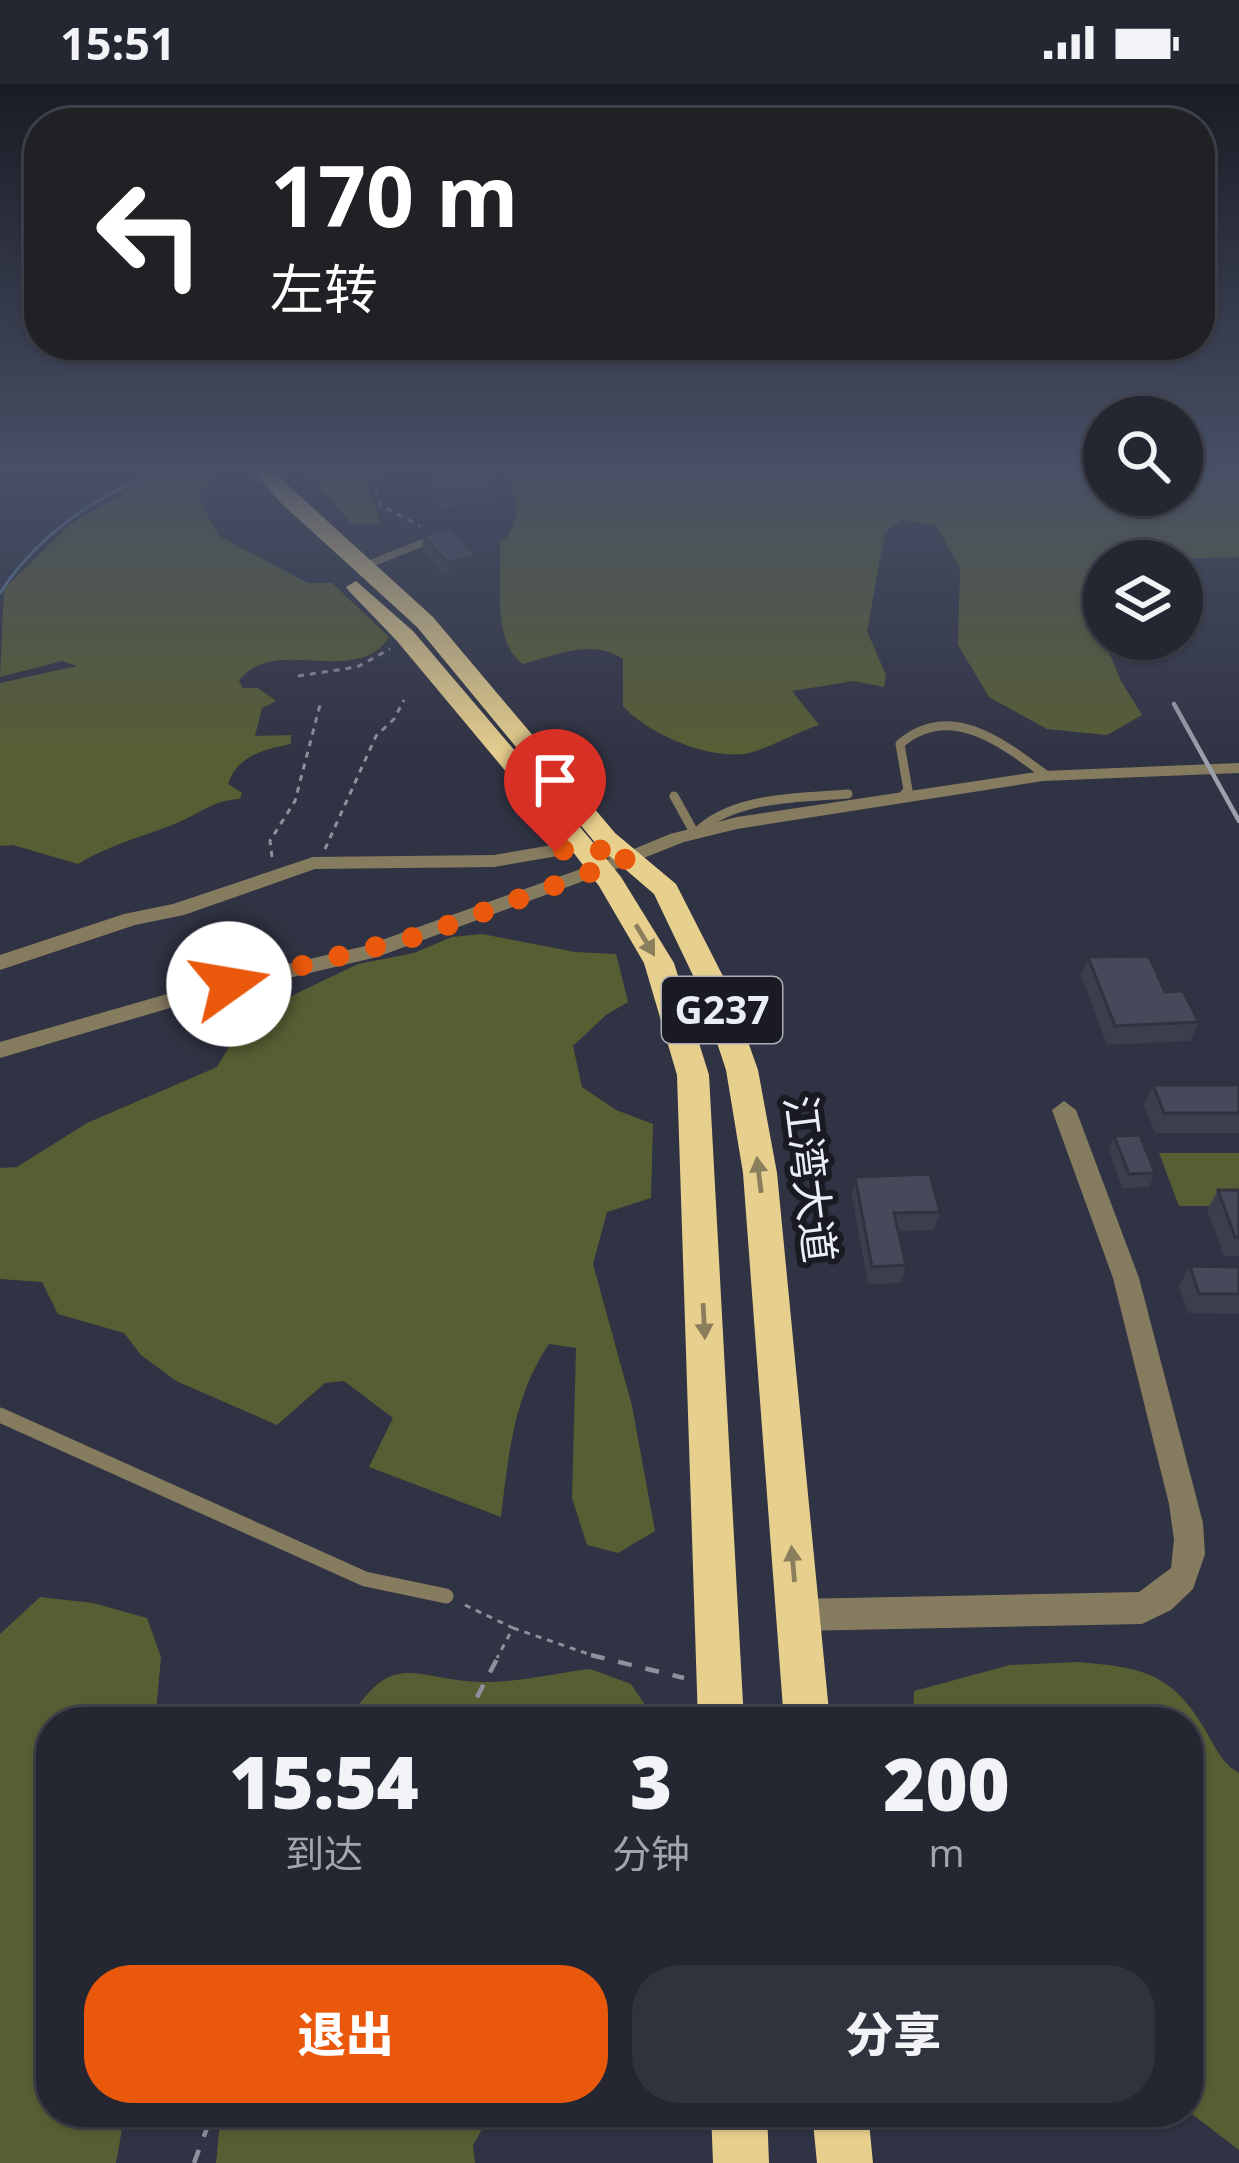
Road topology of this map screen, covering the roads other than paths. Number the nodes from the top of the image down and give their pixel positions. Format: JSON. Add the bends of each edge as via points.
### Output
{"nodes":[{"id":1,"x":337,"y":566,"type":"edge"},
{"id":2,"x":365,"y":566,"type":"edge"},
{"id":3,"x":1239,"y":769,"type":"edge"},
{"id":4,"x":1047,"y":776,"type":"junction"},
{"id":5,"x":848,"y":794,"type":"dead end"},
{"id":6,"x":674,"y":796,"type":"dead end"},
{"id":7,"x":901,"y":798,"type":"junction"},
{"id":8,"x":695,"y":834,"type":"junction"},
{"id":9,"x":631,"y":857,"type":"junction"},
{"id":10,"x":591,"y":858,"type":"junction"},
{"id":11,"x":0,"y":963,"type":"edge"},
{"id":12,"x":0,"y":1050,"type":"edge"},
{"id":13,"x":1064,"y":1110,"type":"dead end"},
{"id":14,"x":0,"y":1415,"type":"edge"},
{"id":15,"x":446,"y":1596,"type":"road end"},
{"id":16,"x":798,"y":1616,"type":"junction"},
{"id":17,"x":720,"y":1707,"type":"edge"},
{"id":18,"x":806,"y":1707,"type":"edge"},
{"id":19,"x":740,"y":2127,"type":"edge"},
{"id":20,"x":841,"y":2127,"type":"edge"},
{"id":21,"x":741,"y":2163,"type":"edge"},
{"id":22,"x":844,"y":2163,"type":"edge"}],
"edges":[{"from":1,"to":10,"type":"highway","number":"G237"},
{"from":2,"to":9,"type":"highway","name":"江湾大道","number":"G237","via":[[425,622],[606,839]]},
{"from":3,"to":4,"type":"street"},
{"from":4,"to":7,"type":"street"},
{"from":4,"to":7,"type":"lane","via":[[980,730],[925,728],[900,744],[908,790]]},
{"from":5,"to":8,"type":"lane","via":[[730,811]]},
{"from":6,"to":8,"type":"lane"},
{"from":7,"to":8,"type":"street"},
{"from":8,"to":9,"type":"street"},
{"from":9,"to":10,"type":"street"},
{"from":16,"to":9,"type":"highway","name":"江湾大道","number":"G237","one_way":true,"via":[[760,1173],[742,1070],[682,916]]},
{"from":10,"to":11,"type":"street","via":[[321,862]]},
{"from":10,"to":12,"type":"street","via":[[370,952]]},
{"from":10,"to":17,"type":"highway","number":"G237","one_way":true,"via":[[659,963],[693,1076]]},
{"from":13,"to":16,"type":"street","via":[[1126,1278],[1184,1504],[1189,1569],[1170,1595],[1142,1608]]},
{"from":14,"to":15,"type":"lane","via":[[365,1579]]},
{"from":16,"to":18,"type":"highway","name":"江湾大道","number":"G237"},
{"from":19,"to":21,"type":"highway"},
{"from":20,"to":22,"type":"highway"}]}
